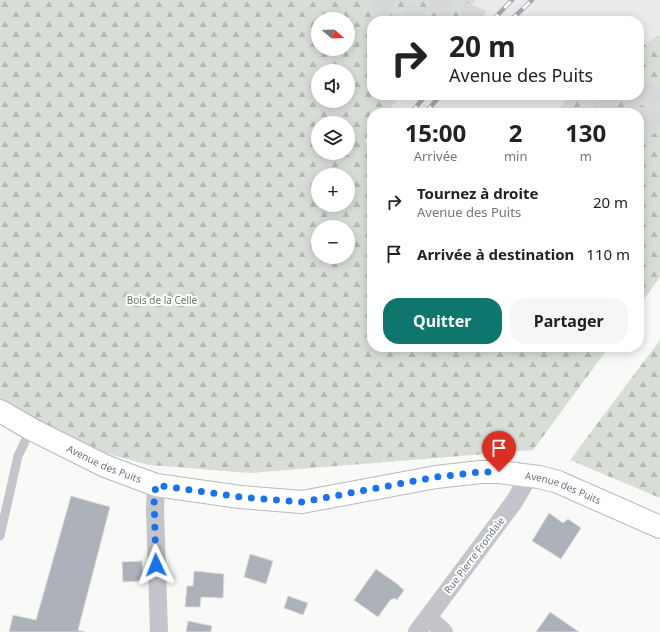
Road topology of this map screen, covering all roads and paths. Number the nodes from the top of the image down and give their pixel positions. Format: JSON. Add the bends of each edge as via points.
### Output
{"nodes":[{"id":1,"x":0,"y":411,"type":"edge"},
{"id":2,"x":31,"y":429,"type":"junction"},
{"id":3,"x":529,"y":476,"type":"junction"},
{"id":4,"x":156,"y":485,"type":"junction"},
{"id":5,"x":660,"y":527,"type":"edge"},
{"id":6,"x":0,"y":536,"type":"edge"},
{"id":7,"x":428,"y":617,"type":"junction"},
{"id":8,"x":158,"y":626,"type":"edge"},
{"id":9,"x":417,"y":632,"type":"edge"},
{"id":10,"x":444,"y":632,"type":"edge"}],
"edges":[{"from":1,"to":2,"type":"street","name":"Avenue des Puits"},
{"from":2,"to":4,"type":"street","name":"Avenue des Puits","via":[[105,466]]},
{"from":2,"to":6,"type":"lane","via":[[18,456]]},
{"from":3,"to":4,"type":"street","name":"Avenue des Puits","via":[[481,472],[436,477],[302,502],[240,497]]},
{"from":3,"to":5,"type":"street","name":"Avenue des Puits","via":[[558,482]]},
{"from":3,"to":7,"type":"street","name":"Rue Pierre Frondaie","via":[[514,502]]},
{"from":4,"to":8,"type":"street","via":[[154,510]]},
{"from":7,"to":9,"type":"street","name":"Rue Pierre Frondaie"},
{"from":7,"to":10,"type":"street"}]}
